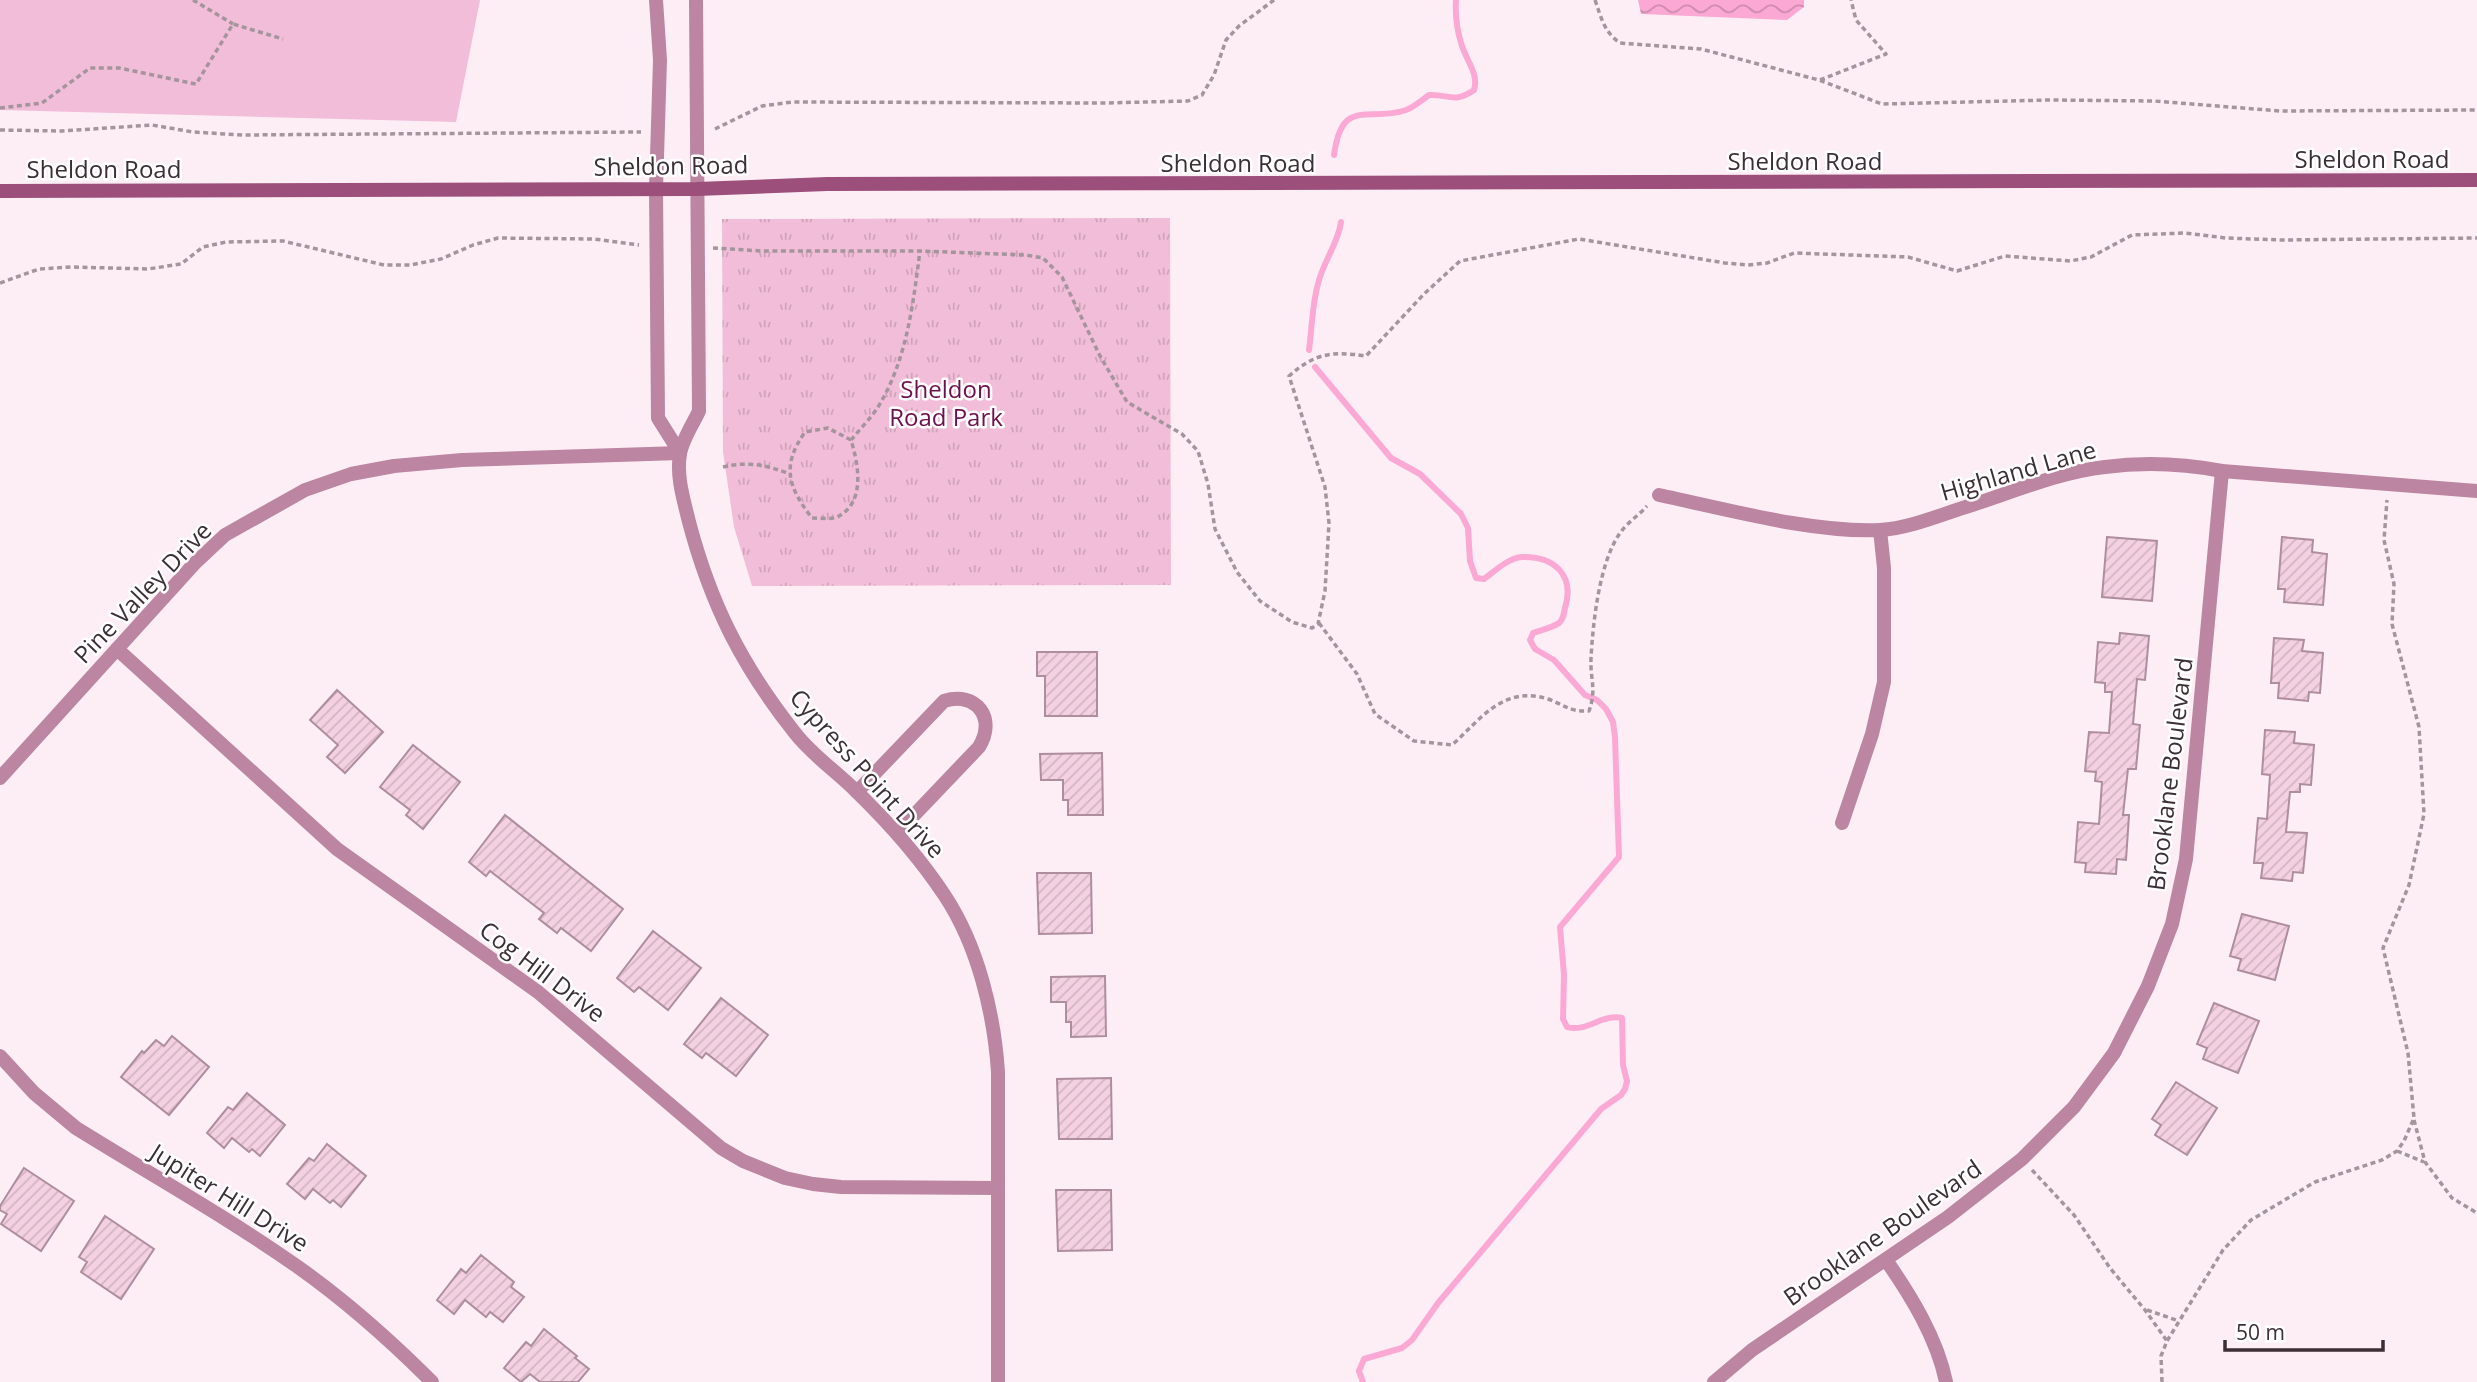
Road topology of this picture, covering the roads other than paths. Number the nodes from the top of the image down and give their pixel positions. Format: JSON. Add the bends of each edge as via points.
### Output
{"nodes":[{"id":1,"x":656,"y":0,"type":"edge"},
{"id":2,"x":696,"y":0,"type":"edge"},
{"id":3,"x":2477,"y":180,"type":"edge"},
{"id":4,"x":656,"y":189,"type":"junction"},
{"id":5,"x":697,"y":189,"type":"junction"},
{"id":6,"x":0,"y":191,"type":"edge"},
{"id":7,"x":680,"y":453,"type":"junction"},
{"id":8,"x":2222,"y":471,"type":"junction"},
{"id":9,"x":2477,"y":491,"type":"edge"},
{"id":10,"x":1659,"y":495,"type":"road end"},
{"id":11,"x":1880,"y":530,"type":"junction"},
{"id":12,"x":117,"y":649,"type":"junction"},
{"id":13,"x":0,"y":778,"type":"edge"},
{"id":14,"x":857,"y":792,"type":"junction"},
{"id":15,"x":1842,"y":823,"type":"dead end"},
{"id":16,"x":897,"y":833,"type":"junction"},
{"id":17,"x":0,"y":1056,"type":"edge"},
{"id":18,"x":998,"y":1188,"type":"junction"},
{"id":19,"x":1886,"y":1260,"type":"junction"},
{"id":20,"x":432,"y":1382,"type":"edge"},
{"id":21,"x":998,"y":1382,"type":"edge"},
{"id":22,"x":1714,"y":1382,"type":"edge"},
{"id":23,"x":1946,"y":1382,"type":"edge"}],
"edges":[{"from":1,"to":4,"type":"street","via":[[660,60]]},
{"from":2,"to":5,"type":"street","name":"Cypress Point Drive"},
{"from":3,"to":5,"type":"main road","name":"Sheldon Road","via":[[827,184]]},
{"from":4,"to":5,"type":"main road","name":"Sheldon Road"},
{"from":4,"to":6,"type":"main road","name":"Sheldon Road"},
{"from":4,"to":7,"type":"street","via":[[657,418]]},
{"from":5,"to":7,"type":"street","name":"Cypress Point Drive","via":[[699,411]]},
{"from":7,"to":12,"type":"street","name":"Pine Valley Drive","via":[[394,466],[305,490],[225,535]]},
{"from":7,"to":14,"type":"street","name":"Cypress Point Drive","via":[[682,495],[697,553],[733,641],[796,735]]},
{"from":8,"to":9,"type":"street","name":"Highland Lane"},
{"from":8,"to":11,"type":"street","name":"Highland Lane","via":[[2105,467]]},
{"from":8,"to":19,"type":"street","name":"Brooklane Boulevard","via":[[2186,859],[2172,924],[2148,986],[2114,1053],[2074,1107],[2022,1160]]},
{"from":10,"to":11,"type":"street","name":"Highland Lane","via":[[1778,519]]},
{"from":11,"to":15,"type":"street","via":[[1884,682]]},
{"from":12,"to":13,"type":"street","name":"Pine Valley Drive"},
{"from":12,"to":18,"type":"street","name":"Cog Hill Drive","via":[[337,849],[538,992],[721,1148],[785,1178],[813,1184]]},
{"from":14,"to":16,"type":"street","name":"Cypress Point Drive"},
{"from":14,"to":16,"type":"street","via":[[944,701],[968,700],[979,707],[987,727],[985,739]]},
{"from":16,"to":18,"type":"street","name":"Cypress Point Drive","via":[[947,898],[974,955],[988,1002],[998,1072]]},
{"from":17,"to":20,"type":"street","name":"Jupiter Hill Drive","via":[[59,1115],[300,1269]]},
{"from":18,"to":21,"type":"street","name":"Cypress Point Drive"},
{"from":19,"to":22,"type":"street","name":"Brooklane Boulevard","via":[[1752,1350]]},
{"from":19,"to":23,"type":"street","via":[[1930,1334]]}]}
